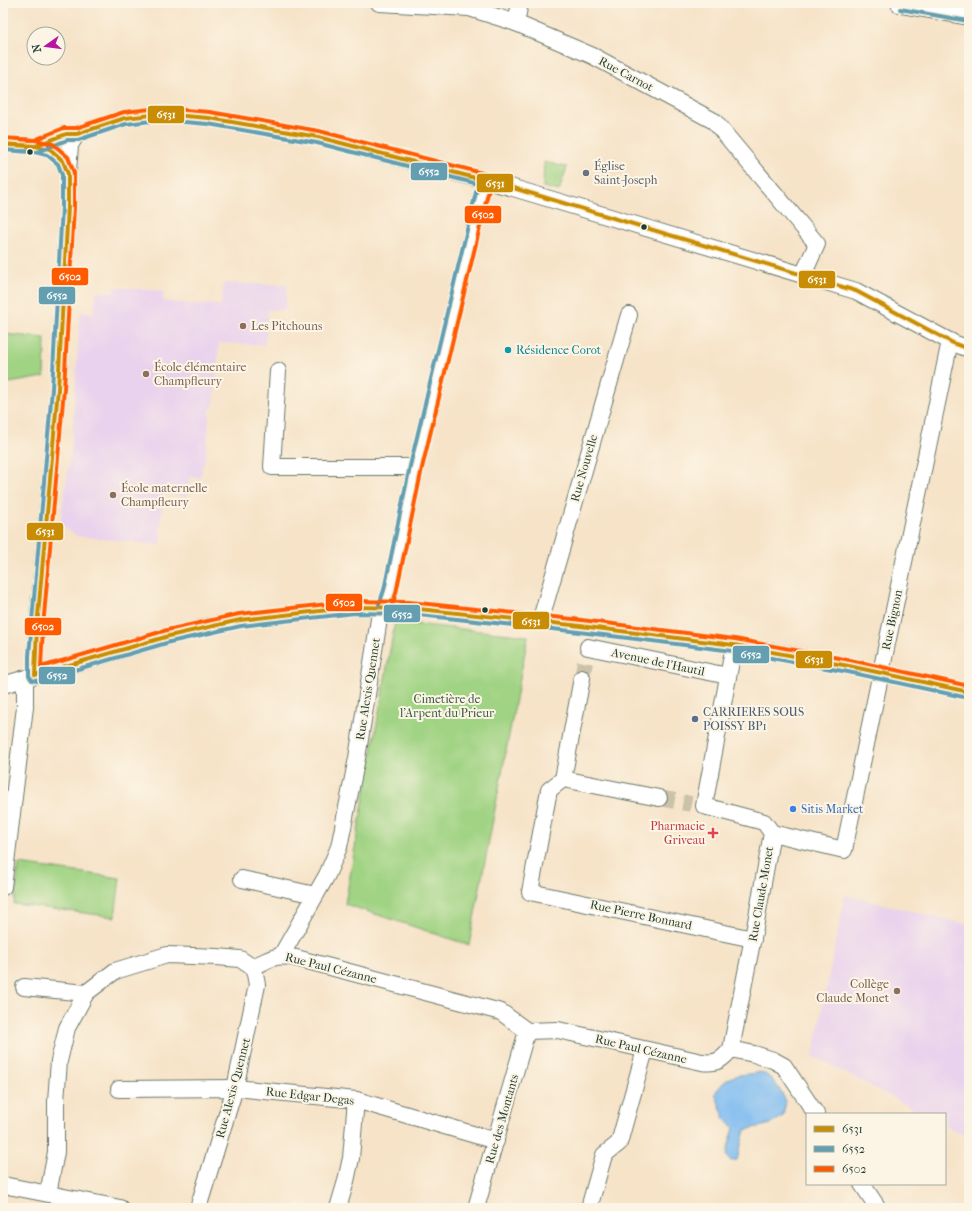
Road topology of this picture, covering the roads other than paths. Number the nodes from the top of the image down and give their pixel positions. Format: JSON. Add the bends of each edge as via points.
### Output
{"nodes":[{"id":1,"x":379,"y":3,"type":"edge"},
{"id":2,"x":520,"y":3,"type":"edge"},
{"id":3,"x":901,"y":3,"type":"edge"},
{"id":4,"x":969,"y":15,"type":"edge"},
{"id":5,"x":516,"y":23,"type":"junction"},
{"id":6,"x":77,"y":134,"type":"junction"},
{"id":7,"x":3,"y":144,"type":"edge"},
{"id":8,"x":35,"y":146,"type":"junction"},
{"id":9,"x":68,"y":174,"type":"junction"},
{"id":10,"x":485,"y":180,"type":"junction"},
{"id":11,"x":803,"y":275,"type":"junction"},
{"id":12,"x":628,"y":315,"type":"dead end"},
{"id":13,"x":950,"y":341,"type":"junction"},
{"id":14,"x":969,"y":349,"type":"edge"},
{"id":15,"x":278,"y":371,"type":"dead end"},
{"id":16,"x":416,"y":467,"type":"junction"},
{"id":17,"x":385,"y":607,"type":"junction"},
{"id":18,"x":540,"y":622,"type":"junction"},
{"id":19,"x":592,"y":628,"type":"junction"},
{"id":20,"x":734,"y":645,"type":"junction"},
{"id":21,"x":881,"y":673,"type":"junction"},
{"id":22,"x":728,"y":676,"type":"junction"},
{"id":23,"x":29,"y":677,"type":"junction"},
{"id":24,"x":582,"y":678,"type":"tunnel mouth"},
{"id":25,"x":3,"y":685,"type":"edge"},
{"id":26,"x":969,"y":692,"type":"edge"},
{"id":27,"x":563,"y":779,"type":"junction"},
{"id":28,"x":659,"y":798,"type":"tunnel mouth"},
{"id":29,"x":772,"y":833,"type":"junction"},
{"id":30,"x":242,"y":880,"type":"dead end"},
{"id":31,"x":3,"y":887,"type":"edge"},
{"id":32,"x":315,"y":895,"type":"junction"},
{"id":33,"x":753,"y":939,"type":"junction"},
{"id":34,"x":281,"y":956,"type":"junction"},
{"id":35,"x":252,"y":967,"type":"junction"},
{"id":36,"x":24,"y":987,"type":"dead end"},
{"id":37,"x":86,"y":993,"type":"junction"},
{"id":38,"x":527,"y":1031,"type":"junction"},
{"id":39,"x":731,"y":1049,"type":"junction"},
{"id":40,"x":645,"y":1050,"type":"junction"},
{"id":41,"x":235,"y":1088,"type":"junction"},
{"id":42,"x":119,"y":1089,"type":"dead end"},
{"id":43,"x":356,"y":1100,"type":"junction"},
{"id":44,"x":815,"y":1113,"type":"edge"},
{"id":45,"x":496,"y":1141,"type":"junction"},
{"id":46,"x":3,"y":1185,"type":"edge"},
{"id":47,"x":863,"y":1185,"type":"edge"},
{"id":48,"x":48,"y":1194,"type":"junction"},
{"id":49,"x":120,"y":1208,"type":"edge"},
{"id":50,"x":198,"y":1208,"type":"edge"},
{"id":51,"x":338,"y":1208,"type":"edge"},
{"id":52,"x":476,"y":1208,"type":"edge"},
{"id":53,"x":589,"y":1208,"type":"edge"},
{"id":54,"x":878,"y":1208,"type":"edge"}],
"edges":[{"from":1,"to":5,"type":"street","name":"Rue Carnot","via":[[469,8]]},
{"from":2,"to":5,"type":"street"},
{"from":3,"to":4,"type":"main road"},
{"from":5,"to":11,"type":"street","name":"Rue Carnot","via":[[593,56],[716,123],[817,244]]},
{"from":6,"to":8,"type":"street","via":[[66,134]]},
{"from":6,"to":9,"type":"street","via":[[70,145]]},
{"from":6,"to":10,"type":"street","via":[[134,116],[160,114],[209,118],[318,137]]},
{"from":7,"to":8,"type":"street"},
{"from":8,"to":9,"type":"street","via":[[50,149],[58,155]]},
{"from":9,"to":23,"type":"street","via":[[58,389],[35,656]]},
{"from":10,"to":11,"type":"street"},
{"from":10,"to":16,"type":"street","name":"Rue Alexis Quennet"},
{"from":11,"to":13,"type":"street","via":[[856,291]]},
{"from":12,"to":18,"type":"street","name":"Rue Nouvelle"},
{"from":13,"to":14,"type":"street"},
{"from":13,"to":21,"type":"street","name":"Rue Bignon"},
{"from":15,"to":16,"type":"street","via":[[272,468]]},
{"from":16,"to":17,"type":"street","name":"Rue Alexis Quennet"},
{"from":17,"to":18,"type":"street","name":"Avenue de l'Hautil"},
{"from":17,"to":23,"type":"street","name":"Avenue de l'Hautil","via":[[355,607],[240,620],[169,636]]},
{"from":17,"to":32,"type":"street","name":"Rue Alexis Quennet","via":[[379,619],[357,758],[339,847]]},
{"from":18,"to":19,"type":"street","name":"Avenue de l'Hautil"},
{"from":19,"to":20,"type":"street","name":"Avenue de l'Hautil"},
{"from":19,"to":22,"type":"street","name":"Avenue de l'Hautil","via":[[587,652]]},
{"from":20,"to":21,"type":"street","name":"Avenue de l'Hautil"},
{"from":20,"to":22,"type":"street","name":"Rue Claude Monet"},
{"from":21,"to":26,"type":"street","name":"Avenue de l'Hautil"},
{"from":21,"to":29,"type":"street","name":"Rue Bignon","via":[[844,850]]},
{"from":22,"to":29,"type":"street","name":"Rue Claude Monet","via":[[697,805],[764,822]]},
{"from":23,"to":25,"type":"street","name":"Avenue de l'Hautil"},
{"from":23,"to":31,"type":"street","via":[[25,686],[25,708]]},
{"from":24,"to":27,"type":"street"},
{"from":27,"to":28,"type":"street"},
{"from":27,"to":33,"type":"street","name":"Rue Pierre Bonnard","via":[[549,790],[530,892]]},
{"from":29,"to":33,"type":"street","name":"Rue Claude Monet"},
{"from":30,"to":32,"type":"street"},
{"from":32,"to":34,"type":"street","name":"Rue Alexis Quennet"},
{"from":33,"to":39,"type":"street","name":"Rue Claude Monet"},
{"from":34,"to":35,"type":"street","name":"Rue Paul Cézanne"},
{"from":34,"to":38,"type":"street","name":"Rue Paul Cézanne","via":[[501,1012]]},
{"from":35,"to":37,"type":"street","via":[[240,959],[167,955],[115,971]]},
{"from":35,"to":41,"type":"street","name":"Rue Alexis Quennet","via":[[257,985]]},
{"from":36,"to":37,"type":"street"},
{"from":37,"to":48,"type":"street","via":[[68,1028],[59,1061],[56,1152]]},
{"from":38,"to":40,"type":"street","name":"Rue Paul Cézanne","via":[[558,1030]]},
{"from":38,"to":45,"type":"street","name":"Rue des Montants"},
{"from":39,"to":40,"type":"street","name":"Rue Paul Cézanne","via":[[724,1058],[711,1063]]},
{"from":39,"to":44,"type":"street","via":[[773,1060],[784,1066]]},
{"from":40,"to":53,"type":"street","via":[[619,1143],[604,1155]]},
{"from":41,"to":42,"type":"street","name":"Rue Edgar Degas"},
{"from":41,"to":43,"type":"street","name":"Rue Edgar Degas"},
{"from":41,"to":50,"type":"street","name":"Rue Alexis Quennet"},
{"from":43,"to":45,"type":"street","name":"Rue Edgar Degas"},
{"from":43,"to":51,"type":"street","via":[[351,1158]]},
{"from":45,"to":52,"type":"street","name":"Rue des Montants"},
{"from":46,"to":48,"type":"street"},
{"from":47,"to":54,"type":"street"},
{"from":48,"to":49,"type":"street"}]}
